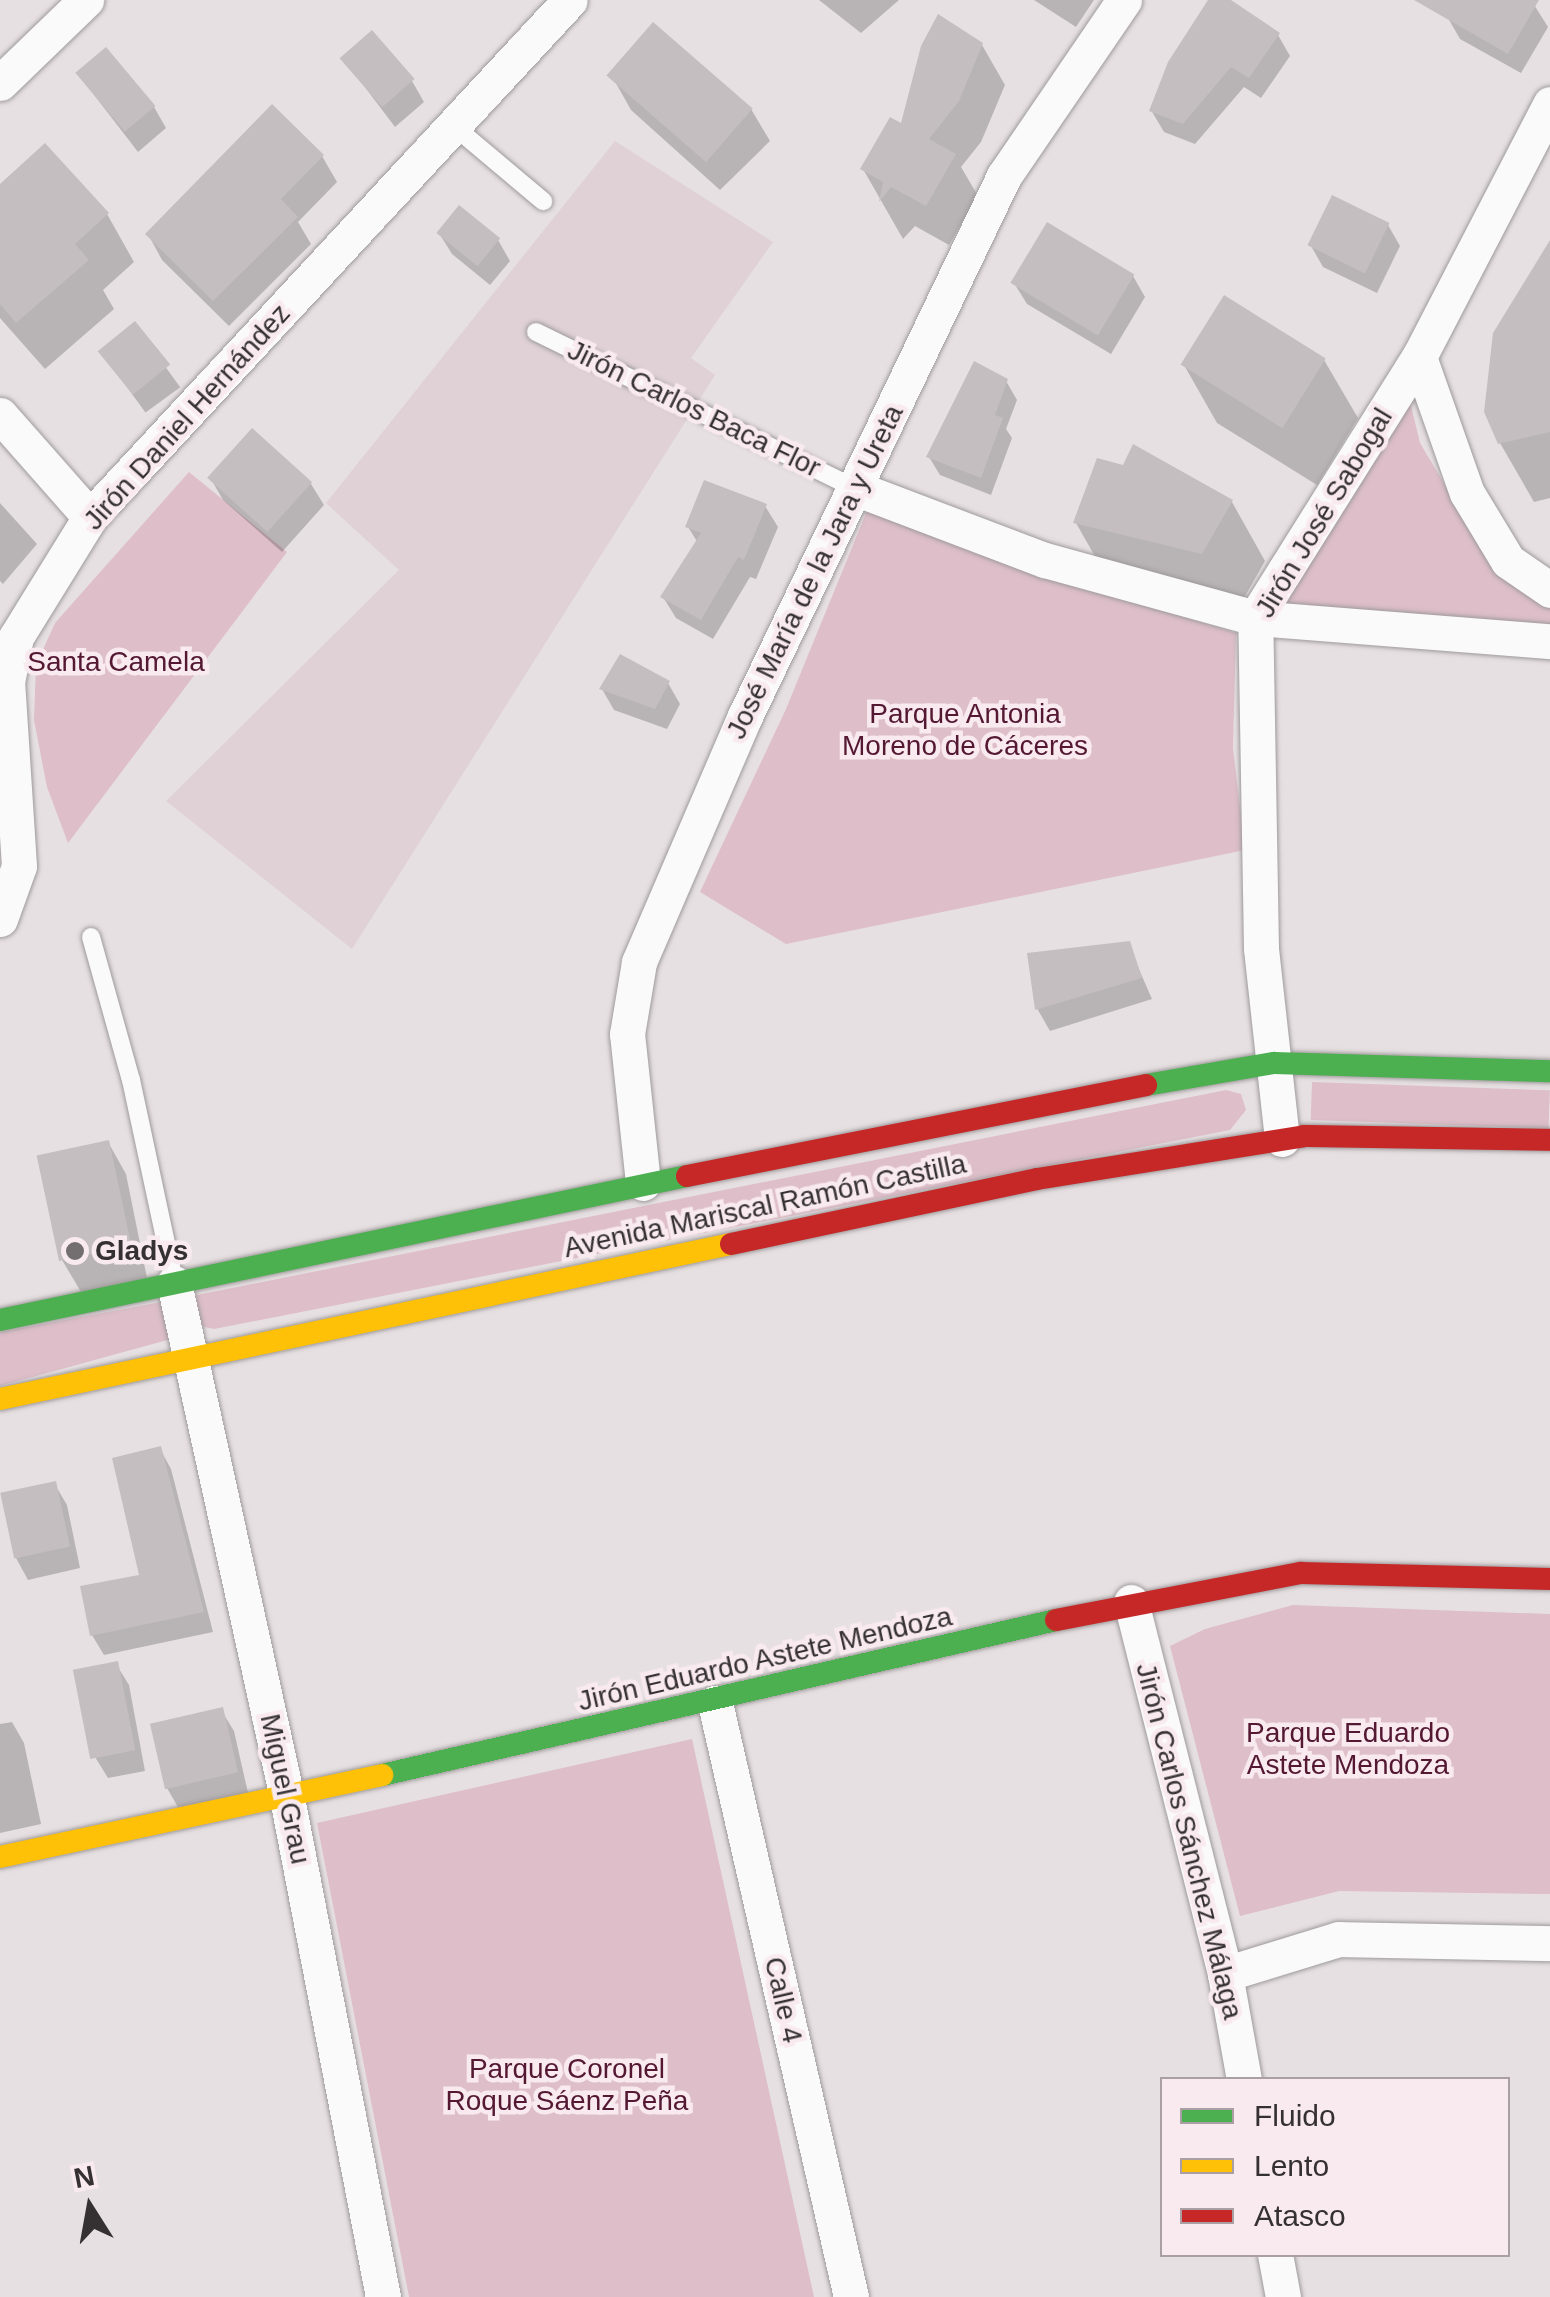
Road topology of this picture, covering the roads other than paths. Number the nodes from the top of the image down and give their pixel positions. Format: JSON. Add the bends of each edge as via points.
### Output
{"nodes":[{"id":1,"x":86,"y":0,"type":"edge"},
{"id":2,"x":570,"y":0,"type":"edge"},
{"id":3,"x":1124,"y":0,"type":"edge"},
{"id":4,"x":0,"y":84,"type":"edge"},
{"id":5,"x":1550,"y":104,"type":"edge"},
{"id":6,"x":456,"y":128,"type":"junction"},
{"id":7,"x":543,"y":202,"type":"dead end"},
{"id":8,"x":536,"y":332,"type":"dead end"},
{"id":9,"x":1419,"y":357,"type":"junction"},
{"id":10,"x":0,"y":415,"type":"edge"},
{"id":11,"x":855,"y":488,"type":"junction"},
{"id":12,"x":90,"y":517,"type":"junction"},
{"id":13,"x":1550,"y":590,"type":"edge"},
{"id":14,"x":1255,"y":618,"type":"junction"},
{"id":15,"x":1550,"y":641,"type":"edge"},
{"id":16,"x":0,"y":918,"type":"edge"},
{"id":17,"x":90,"y":937,"type":"dead end"},
{"id":18,"x":1274,"y":1063,"type":"junction"},
{"id":19,"x":1550,"y":1071,"type":"edge"},
{"id":20,"x":1282,"y":1139,"type":"junction"},
{"id":21,"x":1550,"y":1140,"type":"edge"},
{"id":22,"x":644,"y":1183,"type":"junction"},
{"id":23,"x":174,"y":1283,"type":"junction"},
{"id":24,"x":0,"y":1320,"type":"edge"},
{"id":25,"x":191,"y":1358,"type":"junction"},
{"id":26,"x":0,"y":1399,"type":"edge"},
{"id":27,"x":1550,"y":1579,"type":"edge"},
{"id":28,"x":1130,"y":1602,"type":"junction"},
{"id":29,"x":715,"y":1703,"type":"junction"},
{"id":30,"x":288,"y":1798,"type":"junction"},
{"id":31,"x":0,"y":1857,"type":"edge"},
{"id":32,"x":1550,"y":1943,"type":"edge"},
{"id":33,"x":1224,"y":1974,"type":"junction"},
{"id":34,"x":1243,"y":2077,"type":"edge"},
{"id":35,"x":1275,"y":2257,"type":"edge"},
{"id":36,"x":384,"y":2297,"type":"edge"},
{"id":37,"x":850,"y":2297,"type":"edge"},
{"id":38,"x":1282,"y":2297,"type":"edge"}],
"edges":[{"from":1,"to":4,"type":"street"},
{"from":2,"to":6,"type":"street","name":"Jirón Daniel Hernández"},
{"from":3,"to":11,"type":"street","name":"José María de la Jara y Ureta","via":[[1004,176]]},
{"from":5,"to":9,"type":"street","name":"Jirón José Sabogal"},
{"from":6,"to":7,"type":"lane"},
{"from":6,"to":12,"type":"street","name":"Jirón Daniel Hernández"},
{"from":8,"to":11,"type":"lane","name":"Jirón Carlos Baca Flor"},
{"from":9,"to":13,"type":"street","via":[[1467,493],[1508,560]]},
{"from":9,"to":14,"type":"street","name":"Jirón José Sabogal"},
{"from":10,"to":12,"type":"street"},
{"from":11,"to":14,"type":"street","name":"Jirón Carlos Baca Flor","via":[[1046,560]]},
{"from":11,"to":22,"type":"street","name":"José María de la Jara y Ureta","via":[[744,716],[639,962],[627,1034]]},
{"from":12,"to":16,"type":"street","name":"Jirón Daniel Hernández","via":[[16,637],[7,682],[19,866]]},
{"from":14,"to":15,"type":"street","name":"Jirón Carlos Baca Flor"},
{"from":14,"to":18,"type":"street","name":"Jirón José Sabogal","via":[[1252,751]]},
{"from":17,"to":23,"type":"lane","via":[[131,1080]]},
{"from":18,"to":19,"type":"main road","name":"Avenida Mariscal Ramón Castilla"},
{"from":18,"to":20,"type":"street","name":"Jirón José Sabogal"},
{"from":18,"to":22,"type":"main road","name":"Avenida Mariscal Ramón Castilla","via":[[1019,1106]]},
{"from":20,"to":21,"type":"main road","name":"Avenida Mariscal Ramón Castilla"},
{"from":20,"to":25,"type":"main road","name":"Avenida Mariscal Ramón Castilla","via":[[1037,1179]]},
{"from":22,"to":23,"type":"main road","name":"Avenida Mariscal Ramón Castilla"},
{"from":23,"to":24,"type":"main road","name":"Avenida Mariscal Ramón Castilla"},
{"from":23,"to":25,"type":"street","name":"Miguel Grau"},
{"from":25,"to":26,"type":"main road","name":"Avenida Mariscal Ramón Castilla"},
{"from":25,"to":30,"type":"street","name":"Miguel Grau"},
{"from":27,"to":28,"type":"main road","name":"Jirón Eduardo Astete Mendoza","via":[[1301,1573]]},
{"from":28,"to":29,"type":"main road","name":"Jirón Eduardo Astete Mendoza"},
{"from":28,"to":33,"type":"street","name":"Jirón Carlos Sánchez Málaga"},
{"from":29,"to":30,"type":"main road","name":"Jirón Eduardo Astete Mendoza"},
{"from":29,"to":37,"type":"street","name":"Calle 4"},
{"from":30,"to":31,"type":"main road","name":"Jirón Eduardo Astete Mendoza"},
{"from":30,"to":36,"type":"street","name":"Miguel Grau"},
{"from":32,"to":33,"type":"street","via":[[1339,1940]]},
{"from":33,"to":34,"type":"street","name":"Jirón Carlos Sánchez Málaga"},
{"from":35,"to":38,"type":"street"}]}
